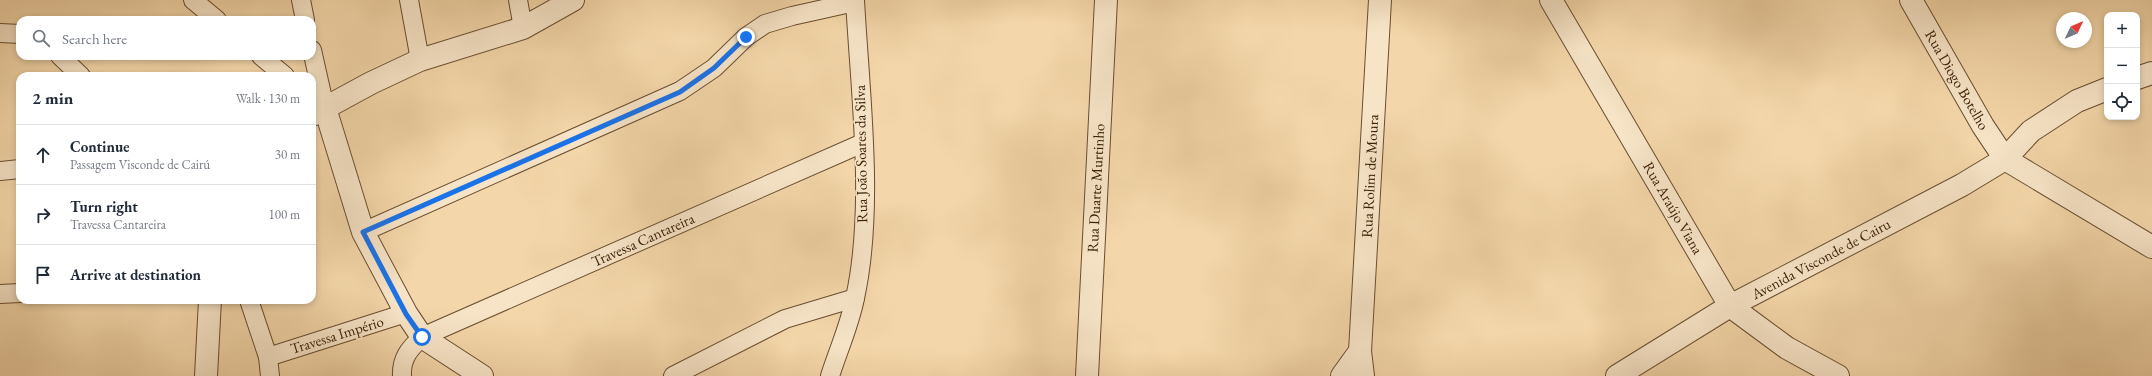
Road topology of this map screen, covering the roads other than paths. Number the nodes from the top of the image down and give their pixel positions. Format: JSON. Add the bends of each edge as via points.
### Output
{"nodes":[{"id":1,"x":193,"y":0,"type":"edge"},
{"id":2,"x":301,"y":0,"type":"edge"},
{"id":3,"x":410,"y":0,"type":"edge"},
{"id":4,"x":518,"y":0,"type":"edge"},
{"id":5,"x":573,"y":0,"type":"edge"},
{"id":6,"x":1106,"y":0,"type":"edge"},
{"id":7,"x":1380,"y":0,"type":"edge"},
{"id":8,"x":1551,"y":0,"type":"edge"},
{"id":9,"x":1910,"y":0,"type":"edge"},
{"id":10,"x":855,"y":1,"type":"edge"},
{"id":11,"x":212,"y":16,"type":"edge"},
{"id":12,"x":304,"y":16,"type":"edge"},
{"id":13,"x":523,"y":28,"type":"junction"},
{"id":14,"x":0,"y":33,"type":"edge"},
{"id":15,"x":16,"y":34,"type":"edge"},
{"id":16,"x":64,"y":60,"type":"edge"},
{"id":17,"x":266,"y":60,"type":"edge"},
{"id":18,"x":313,"y":60,"type":"edge"},
{"id":19,"x":420,"y":60,"type":"junction"},
{"id":20,"x":77,"y":72,"type":"edge"},
{"id":21,"x":280,"y":72,"type":"edge"},
{"id":22,"x":314,"y":72,"type":"edge"},
{"id":23,"x":2152,"y":73,"type":"edge"},
{"id":24,"x":2140,"y":77,"type":"edge"},
{"id":25,"x":2104,"y":90,"type":"edge"},
{"id":26,"x":2104,"y":96,"type":"edge"},
{"id":27,"x":316,"y":107,"type":"edge"},
{"id":28,"x":2023,"y":141,"type":"junction"},
{"id":29,"x":863,"y":143,"type":"junction"},
{"id":30,"x":2005,"y":159,"type":"junction"},
{"id":31,"x":16,"y":169,"type":"edge"},
{"id":32,"x":0,"y":171,"type":"edge"},
{"id":33,"x":363,"y":232,"type":"junction"},
{"id":34,"x":2152,"y":247,"type":"edge"},
{"id":35,"x":16,"y":293,"type":"edge"},
{"id":36,"x":0,"y":294,"type":"edge"},
{"id":37,"x":855,"y":298,"type":"junction"},
{"id":38,"x":210,"y":304,"type":"edge"},
{"id":39,"x":249,"y":304,"type":"edge"},
{"id":40,"x":1730,"y":306,"type":"junction"},
{"id":41,"x":406,"y":314,"type":"junction"},
{"id":42,"x":422,"y":337,"type":"junction"},
{"id":43,"x":1360,"y":351,"type":"junction"},
{"id":44,"x":268,"y":357,"type":"junction"},
{"id":45,"x":206,"y":376,"type":"edge"},
{"id":46,"x":270,"y":376,"type":"edge"},
{"id":47,"x":402,"y":376,"type":"edge"},
{"id":48,"x":482,"y":376,"type":"edge"},
{"id":49,"x":673,"y":376,"type":"edge"},
{"id":50,"x":830,"y":376,"type":"edge"},
{"id":51,"x":1087,"y":376,"type":"edge"},
{"id":52,"x":1342,"y":376,"type":"edge"},
{"id":53,"x":1363,"y":376,"type":"edge"},
{"id":54,"x":1618,"y":376,"type":"edge"},
{"id":55,"x":1838,"y":376,"type":"edge"}],
"edges":[{"from":1,"to":11,"type":"lane"},
{"from":2,"to":12,"type":"lane"},
{"from":3,"to":19,"type":"lane"},
{"from":4,"to":13,"type":"lane"},
{"from":5,"to":13,"type":"street"},
{"from":6,"to":51,"type":"street","name":"Rua Duarte Murtinho"},
{"from":7,"to":43,"type":"street","name":"Rua Rolim de Moura"},
{"from":8,"to":40,"type":"street","name":"Rua Araújo Viana"},
{"from":9,"to":30,"type":"street","name":"Rua Diogo Botelho"},
{"from":10,"to":29,"type":"lane","name":"Rua João Soares da Silva"},
{"from":10,"to":33,"type":"lane","via":[[765,24],[746,37],[714,68],[680,92]]},
{"from":13,"to":19,"type":"street"},
{"from":14,"to":15,"type":"lane"},
{"from":16,"to":20,"type":"lane"},
{"from":17,"to":21,"type":"lane"},
{"from":18,"to":22,"type":"lane"},
{"from":19,"to":27,"type":"street"},
{"from":23,"to":24,"type":"street"},
{"from":25,"to":28,"type":"street","name":"Avenida Visconde de Cairu","via":[[2077,101],[2031,131]]},
{"from":26,"to":28,"type":"street","name":"Avenida Visconde de Cairu","via":[[2073,122]]},
{"from":27,"to":33,"type":"street"},
{"from":28,"to":30,"type":"street","name":"Avenida Visconde de Cairu"},
{"from":29,"to":37,"type":"lane","name":"Rua João Soares da Silva","via":[[865,179],[862,242]]},
{"from":29,"to":42,"type":"lane","name":"Travessa Cantareira"},
{"from":30,"to":34,"type":"street"},
{"from":30,"to":40,"type":"street","name":"Avenida Visconde de Cairu","via":[[1962,185]]},
{"from":31,"to":32,"type":"lane"},
{"from":33,"to":41,"type":"street"},
{"from":35,"to":36,"type":"lane"},
{"from":37,"to":49,"type":"lane","via":[[785,320]]},
{"from":37,"to":50,"type":"lane","name":"Rua João Soares da Silva"},
{"from":38,"to":45,"type":"street"},
{"from":39,"to":44,"type":"lane"},
{"from":40,"to":54,"type":"street","name":"Avenida Visconde de Cairu"},
{"from":40,"to":55,"type":"street","name":"Rua Araújo Viana","via":[[1787,348]]},
{"from":41,"to":42,"type":"street"},
{"from":41,"to":44,"type":"lane","name":"Travessa Império"},
{"from":42,"to":47,"type":"lane","via":[[410,348],[403,361]]},
{"from":42,"to":48,"type":"street"},
{"from":43,"to":52,"type":"street"},
{"from":43,"to":53,"type":"street","name":"Rua Rolim de Moura"},
{"from":44,"to":46,"type":"lane"}]}
